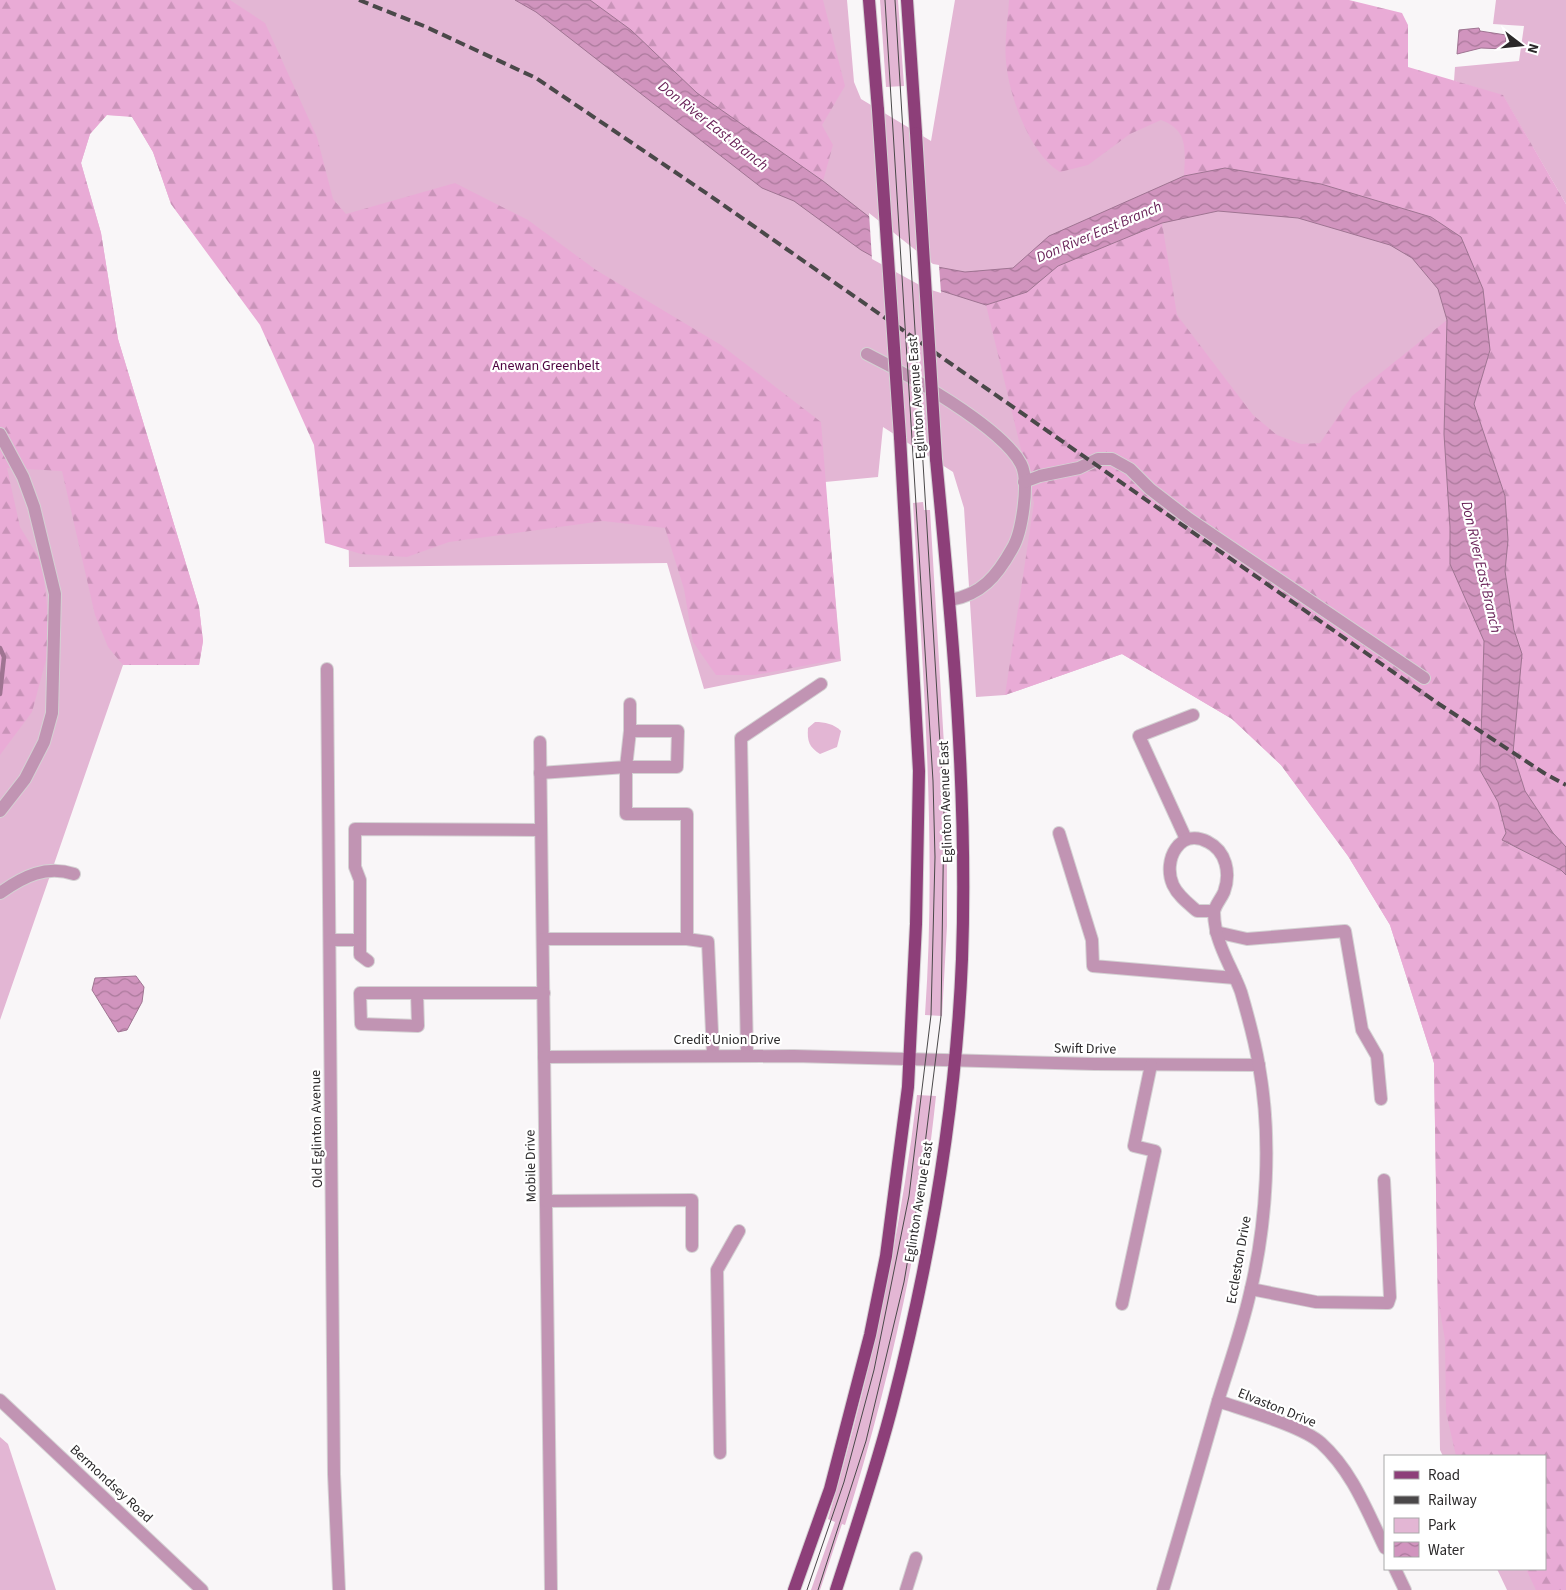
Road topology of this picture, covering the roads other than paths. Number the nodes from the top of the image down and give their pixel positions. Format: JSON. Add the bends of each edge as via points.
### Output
{"nodes":[{"id":1,"x":869,"y":0,"type":"edge"},
{"id":2,"x":907,"y":0,"type":"edge"},
{"id":3,"x":867,"y":354,"type":"dead end"},
{"id":4,"x":0,"y":434,"type":"edge"},
{"id":5,"x":1024,"y":482,"type":"junction"},
{"id":6,"x":950,"y":600,"type":"junction"},
{"id":7,"x":326,"y":668,"type":"dead end"},
{"id":8,"x":1424,"y":678,"type":"dead end"},
{"id":9,"x":821,"y":684,"type":"dead end"},
{"id":10,"x":630,"y":704,"type":"dead end"},
{"id":11,"x":1193,"y":715,"type":"dead end"},
{"id":12,"x":630,"y":731,"type":"junction"},
{"id":13,"x":540,"y":742,"type":"dead end"},
{"id":14,"x":626,"y":767,"type":"junction"},
{"id":15,"x":540,"y":773,"type":"junction"},
{"id":16,"x":0,"y":812,"type":"edge"},
{"id":17,"x":541,"y":830,"type":"junction"},
{"id":18,"x":1059,"y":834,"type":"dead end"},
{"id":19,"x":1186,"y":839,"type":"junction"},
{"id":20,"x":74,"y":874,"type":"dead end"},
{"id":21,"x":0,"y":892,"type":"edge"},
{"id":22,"x":1214,"y":911,"type":"junction"},
{"id":23,"x":1216,"y":932,"type":"junction"},
{"id":24,"x":543,"y":939,"type":"junction"},
{"id":25,"x":687,"y":939,"type":"junction"},
{"id":26,"x":331,"y":940,"type":"junction"},
{"id":27,"x":360,"y":940,"type":"junction"},
{"id":28,"x":368,"y":961,"type":"dead end"},
{"id":29,"x":1235,"y":978,"type":"junction"},
{"id":30,"x":417,"y":993,"type":"junction"},
{"id":31,"x":544,"y":993,"type":"junction"},
{"id":32,"x":713,"y":1055,"type":"junction"},
{"id":33,"x":747,"y":1056,"type":"junction"},
{"id":34,"x":544,"y":1057,"type":"junction"},
{"id":35,"x":910,"y":1058,"type":"junction"},
{"id":36,"x":954,"y":1059,"type":"junction"},
{"id":37,"x":1151,"y":1065,"type":"junction"},
{"id":38,"x":1259,"y":1066,"type":"junction"},
{"id":39,"x":1381,"y":1099,"type":"dead end"},
{"id":40,"x":1384,"y":1180,"type":"dead end"},
{"id":41,"x":546,"y":1201,"type":"junction"},
{"id":42,"x":739,"y":1231,"type":"dead end"},
{"id":43,"x":692,"y":1246,"type":"dead end"},
{"id":44,"x":1251,"y":1289,"type":"junction"},
{"id":45,"x":1122,"y":1304,"type":"dead end"},
{"id":46,"x":0,"y":1400,"type":"edge"},
{"id":47,"x":1218,"y":1400,"type":"junction"},
{"id":48,"x":720,"y":1454,"type":"dead end"},
{"id":49,"x":1384,"y":1546,"type":"edge"},
{"id":50,"x":916,"y":1558,"type":"dead end"},
{"id":51,"x":1395,"y":1570,"type":"edge"},
{"id":52,"x":202,"y":1590,"type":"edge"},
{"id":53,"x":339,"y":1590,"type":"edge"},
{"id":54,"x":551,"y":1590,"type":"edge"},
{"id":55,"x":794,"y":1590,"type":"edge"},
{"id":56,"x":836,"y":1590,"type":"edge"},
{"id":57,"x":906,"y":1590,"type":"edge"},
{"id":58,"x":1164,"y":1590,"type":"edge"},
{"id":59,"x":1405,"y":1590,"type":"edge"}],
"edges":[{"from":1,"to":35,"type":"main road","name":"Eglinton Avenue East","bridge":true,"via":[[900,437],[919,771]]},
{"from":2,"to":6,"type":"main road","name":"Eglinton Avenue East","bridge":true,"via":[[936,459]]},
{"from":3,"to":5,"type":"street","via":[[956,406],[1001,440],[1022,465]]},
{"from":4,"to":16,"type":"street","via":[[23,477],[34,507],[55,594],[52,713],[44,742],[25,779]]},
{"from":5,"to":6,"type":"street","via":[[1023,522],[1016,543],[1002,566],[976,592]]},
{"from":5,"to":8,"type":"street","via":[[1079,468],[1098,459],[1112,459],[1130,469],[1189,519]]},
{"from":6,"to":36,"type":"main road","name":"Eglinton Avenue East","via":[[961,771],[963,871],[962,960]]},
{"from":7,"to":26,"type":"street","name":"Old Eglinton Avenue"},
{"from":9,"to":33,"type":"street","via":[[741,738]]},
{"from":10,"to":12,"type":"street"},
{"from":11,"to":19,"type":"street","via":[[1139,736]]},
{"from":12,"to":14,"type":"street"},
{"from":12,"to":14,"type":"street","via":[[678,731],[678,767]]},
{"from":13,"to":15,"type":"street","name":"Mobile Drive"},
{"from":14,"to":15,"type":"street"},
{"from":14,"to":25,"type":"street","via":[[626,814],[687,814]]},
{"from":15,"to":17,"type":"street","name":"Mobile Drive"},
{"from":17,"to":24,"type":"street","name":"Mobile Drive"},
{"from":17,"to":27,"type":"street","via":[[355,829],[354,867],[360,880]]},
{"from":18,"to":29,"type":"street","via":[[1092,940],[1093,966]]},
{"from":19,"to":22,"type":"street","via":[[1201,838],[1218,847],[1223,854],[1225,890]]},
{"from":19,"to":22,"type":"street","via":[[1179,843],[1172,856],[1170,874],[1174,886],[1197,911]]},
{"from":20,"to":21,"type":"street","via":[[50,869],[33,873]]},
{"from":22,"to":23,"type":"street","name":"Eccleston Drive"},
{"from":23,"to":29,"type":"street","name":"Eccleston Drive"},
{"from":23,"to":39,"type":"street","via":[[1247,939],[1345,931],[1362,1030],[1378,1056]]},
{"from":24,"to":25,"type":"street"},
{"from":24,"to":31,"type":"street","name":"Mobile Drive"},
{"from":25,"to":32,"type":"street","via":[[708,942]]},
{"from":26,"to":27,"type":"street"},
{"from":26,"to":53,"type":"street","name":"Old Eglinton Avenue","via":[[334,1474]]},
{"from":27,"to":28,"type":"street","via":[[360,955]]},
{"from":29,"to":38,"type":"street","name":"Eccleston Drive"},
{"from":30,"to":30,"type":"street","via":[[360,993],[361,1024],[418,1026]]},
{"from":30,"to":31,"type":"street"},
{"from":31,"to":34,"type":"street","name":"Mobile Drive"},
{"from":32,"to":33,"type":"street","name":"Credit Union Drive"},
{"from":32,"to":34,"type":"street","name":"Credit Union Drive"},
{"from":33,"to":35,"type":"street","name":"Credit Union Drive"},
{"from":34,"to":41,"type":"street","name":"Mobile Drive"},
{"from":35,"to":36,"type":"street","name":"Swift Drive"},
{"from":35,"to":55,"type":"main road","name":"Eglinton Avenue East","via":[[898,1177],[870,1335],[830,1488]]},
{"from":36,"to":37,"type":"street","name":"Swift Drive"},
{"from":36,"to":56,"type":"main road","name":"Eglinton Avenue East","via":[[938,1189],[908,1341],[890,1413]]},
{"from":37,"to":38,"type":"street","name":"Swift Drive"},
{"from":37,"to":45,"type":"street","via":[[1134,1146],[1155,1151]]},
{"from":38,"to":44,"type":"street","name":"Eccleston Drive","via":[[1265,1111],[1266,1190]]},
{"from":40,"to":44,"type":"street","via":[[1388,1303],[1316,1302]]},
{"from":41,"to":43,"type":"street","via":[[692,1200]]},
{"from":41,"to":54,"type":"street","name":"Mobile Drive"},
{"from":42,"to":48,"type":"street","via":[[717,1270]]},
{"from":44,"to":47,"type":"street","name":"Eccleston Drive"},
{"from":46,"to":52,"type":"street","name":"Bermondsey Road"},
{"from":47,"to":49,"type":"street","name":"Elvaston Drive","via":[[1289,1426],[1320,1442],[1354,1484]]},
{"from":47,"to":58,"type":"street","name":"Eccleston Drive"},
{"from":50,"to":57,"type":"street"},
{"from":51,"to":59,"type":"street"}]}
